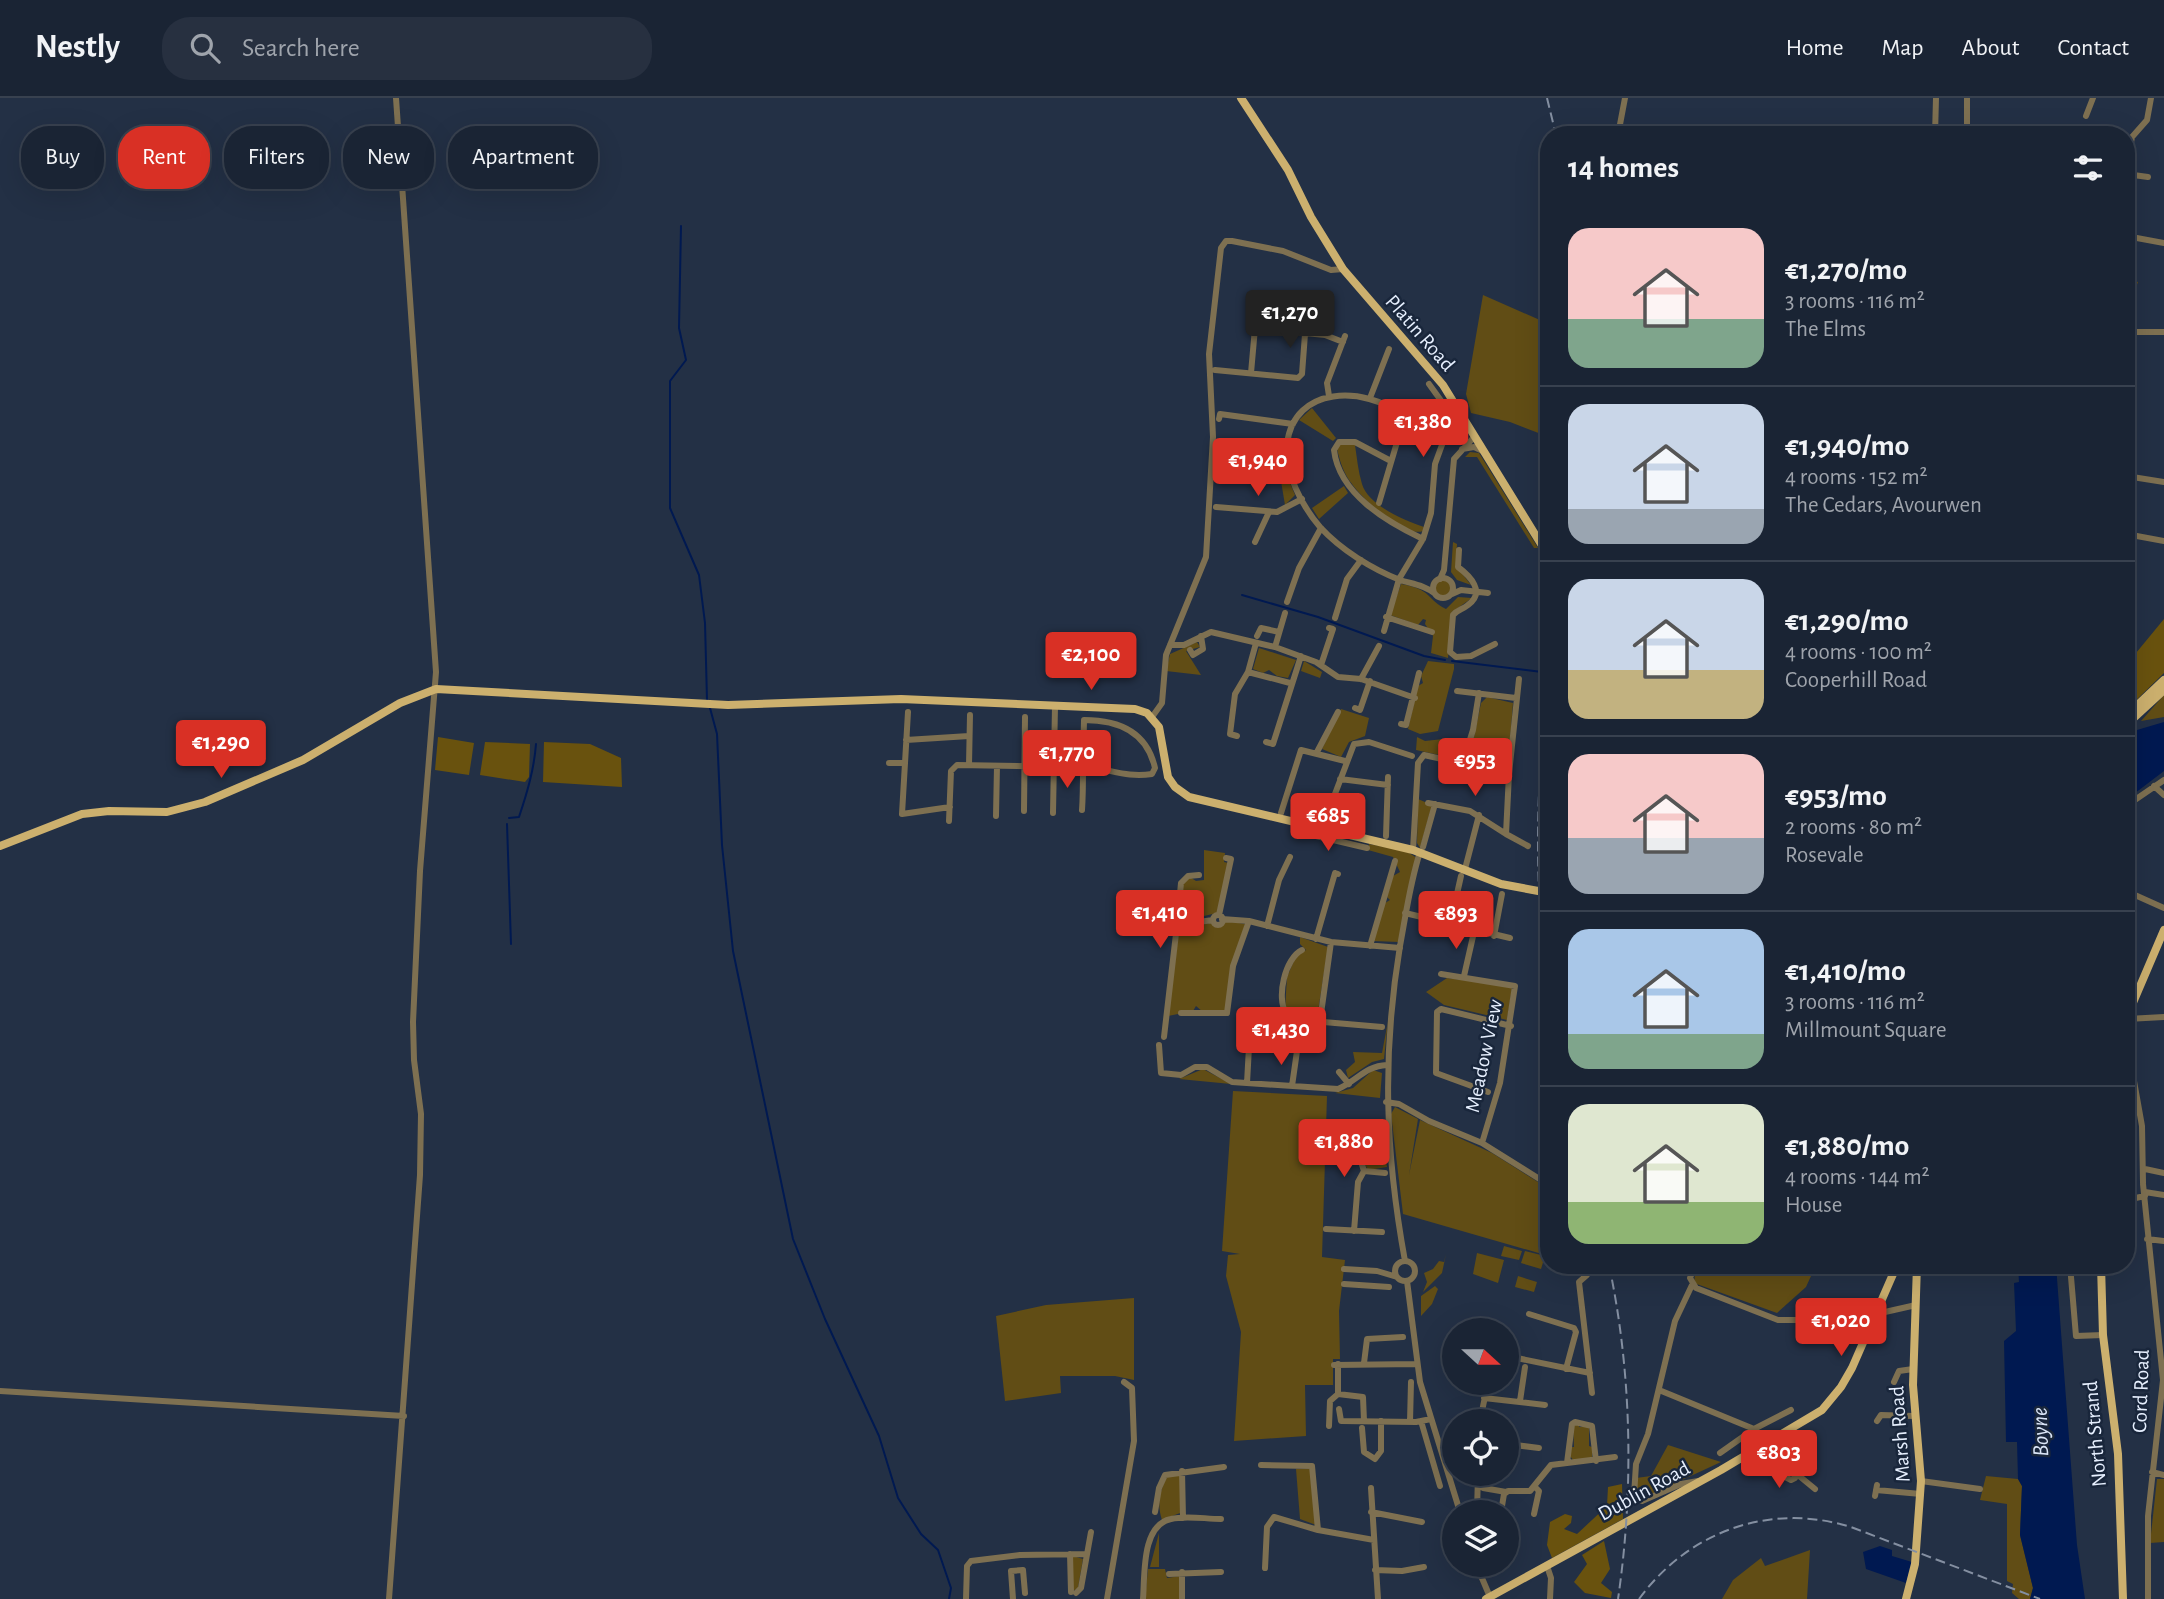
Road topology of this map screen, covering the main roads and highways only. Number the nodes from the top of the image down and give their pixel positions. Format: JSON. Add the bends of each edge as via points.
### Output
{"nodes":[{"id":1,"x":1241,"y":98,"type":"edge"},
{"id":2,"x":1540,"y":542,"type":"edge"},
{"id":3,"x":2164,"y":680,"type":"edge"},
{"id":4,"x":2164,"y":690,"type":"edge"},
{"id":5,"x":2135,"y":707,"type":"edge"},
{"id":6,"x":2135,"y":717,"type":"edge"},
{"id":7,"x":0,"y":846,"type":"edge"},
{"id":8,"x":1540,"y":891,"type":"edge"},
{"id":9,"x":2164,"y":930,"type":"edge"},
{"id":10,"x":2135,"y":996,"type":"edge"},
{"id":11,"x":1892,"y":1274,"type":"edge"},
{"id":12,"x":1917,"y":1274,"type":"edge"},
{"id":13,"x":2101,"y":1274,"type":"edge"},
{"id":14,"x":1488,"y":1598,"type":"edge"},
{"id":15,"x":1906,"y":1599,"type":"edge"},
{"id":16,"x":2123,"y":1599,"type":"edge"}],
"edges":[{"from":1,"to":2,"type":"main road","name":"Platin Road","via":[[1288,170],[1343,270],[1439,379]]},
{"from":3,"to":5,"type":"main road"},
{"from":4,"to":6,"type":"main road"},
{"from":7,"to":8,"type":"main road","via":[[82,814],[167,812],[205,802],[303,760],[400,703],[436,690],[728,705],[901,699],[1129,708],[1152,717],[1160,731],[1168,777],[1182,793],[1322,828],[1362,844],[1419,850],[1463,873]]},
{"from":9,"to":10,"type":"main road"},
{"from":11,"to":14,"type":"main road","name":"Dublin Road","via":[[1852,1368],[1832,1399],[1803,1423]]},
{"from":12,"to":15,"type":"main road","name":"Marsh Road","via":[[1913,1369],[1921,1494],[1915,1564]]},
{"from":13,"to":16,"type":"main road","name":"North Strand","via":[[2103,1335],[2118,1454]]}]}
